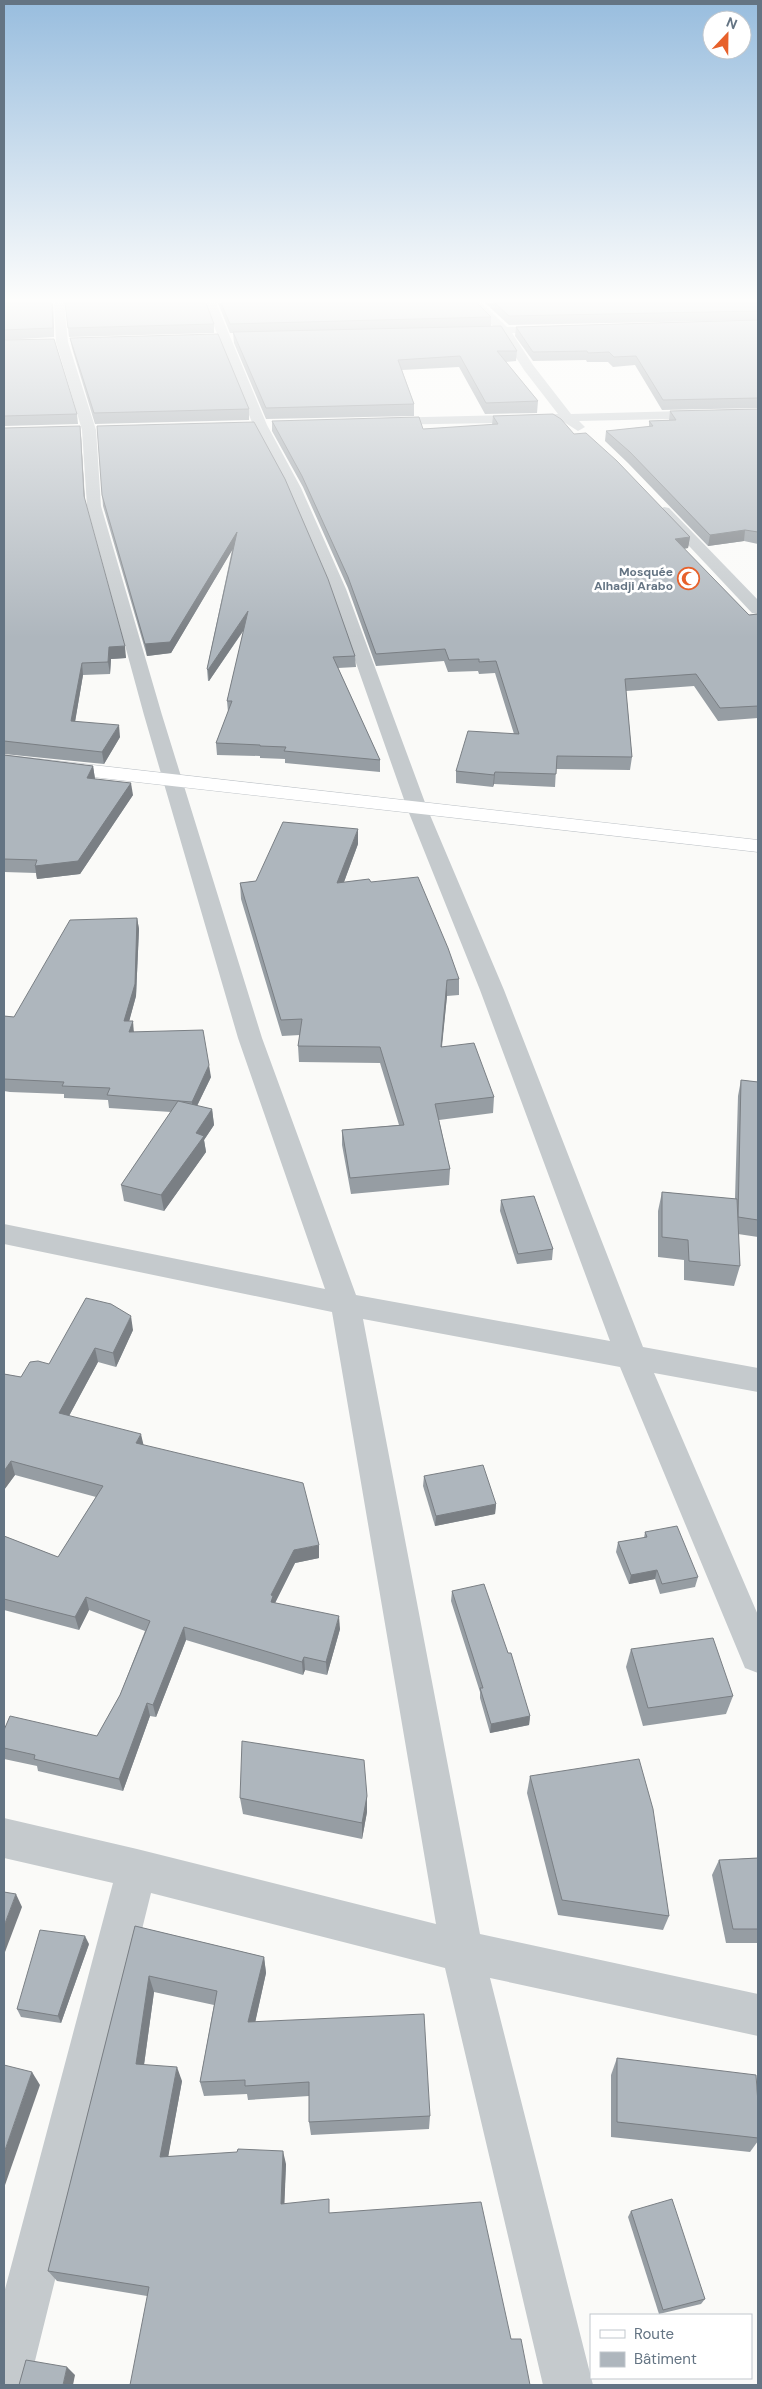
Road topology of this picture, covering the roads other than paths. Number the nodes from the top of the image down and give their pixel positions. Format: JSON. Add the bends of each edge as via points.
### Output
{"nodes":[{"id":1,"x":84,"y":414,"type":"edge"},
{"id":2,"x":256,"y":414,"type":"edge"},
{"id":3,"x":565,"y":414,"type":"edge"},
{"id":4,"x":702,"y":414,"type":"edge"},
{"id":5,"x":568,"y":418,"type":"junction"},
{"id":6,"x":369,"y":422,"type":"edge"},
{"id":7,"x":588,"y":436,"type":"edge"},
{"id":8,"x":656,"y":502,"type":"edge"},
{"id":9,"x":758,"y":608,"type":"edge"},
{"id":10,"x":4,"y":761,"type":"edge"},
{"id":11,"x":173,"y":780,"type":"junction"},
{"id":12,"x":417,"y":808,"type":"junction"},
{"id":13,"x":758,"y":846,"type":"edge"},
{"id":14,"x":4,"y":1234,"type":"edge"},
{"id":15,"x":345,"y":1304,"type":"junction"},
{"id":16,"x":631,"y":1356,"type":"junction"},
{"id":17,"x":758,"y":1380,"type":"edge"},
{"id":18,"x":758,"y":1656,"type":"edge"},
{"id":19,"x":4,"y":1838,"type":"edge"},
{"id":20,"x":138,"y":1869,"type":"junction"},
{"id":21,"x":462,"y":1951,"type":"junction"},
{"id":22,"x":758,"y":2015,"type":"edge"},
{"id":23,"x":4,"y":2385,"type":"edge"},
{"id":24,"x":568,"y":2385,"type":"edge"}],
"edges":[{"from":1,"to":11,"type":"street","via":[[89,430],[94,506]]},
{"from":2,"to":12,"type":"street","via":[[294,488],[338,589]]},
{"from":3,"to":5,"type":"street"},
{"from":4,"to":5,"type":"street"},
{"from":5,"to":6,"type":"street"},
{"from":5,"to":7,"type":"street"},
{"from":8,"to":9,"type":"street"},
{"from":10,"to":11,"type":"street"},
{"from":11,"to":12,"type":"street"},
{"from":11,"to":15,"type":"street","via":[[250,1038]]},
{"from":12,"to":13,"type":"street"},
{"from":12,"to":16,"type":"street","via":[[492,990]]},
{"from":14,"to":15,"type":"street"},
{"from":15,"to":16,"type":"street"},
{"from":15,"to":21,"type":"street"},
{"from":16,"to":17,"type":"street"},
{"from":16,"to":18,"type":"street"},
{"from":19,"to":20,"type":"street"},
{"from":20,"to":21,"type":"street"},
{"from":20,"to":23,"type":"street"},
{"from":21,"to":22,"type":"street"},
{"from":21,"to":24,"type":"street"}]}
